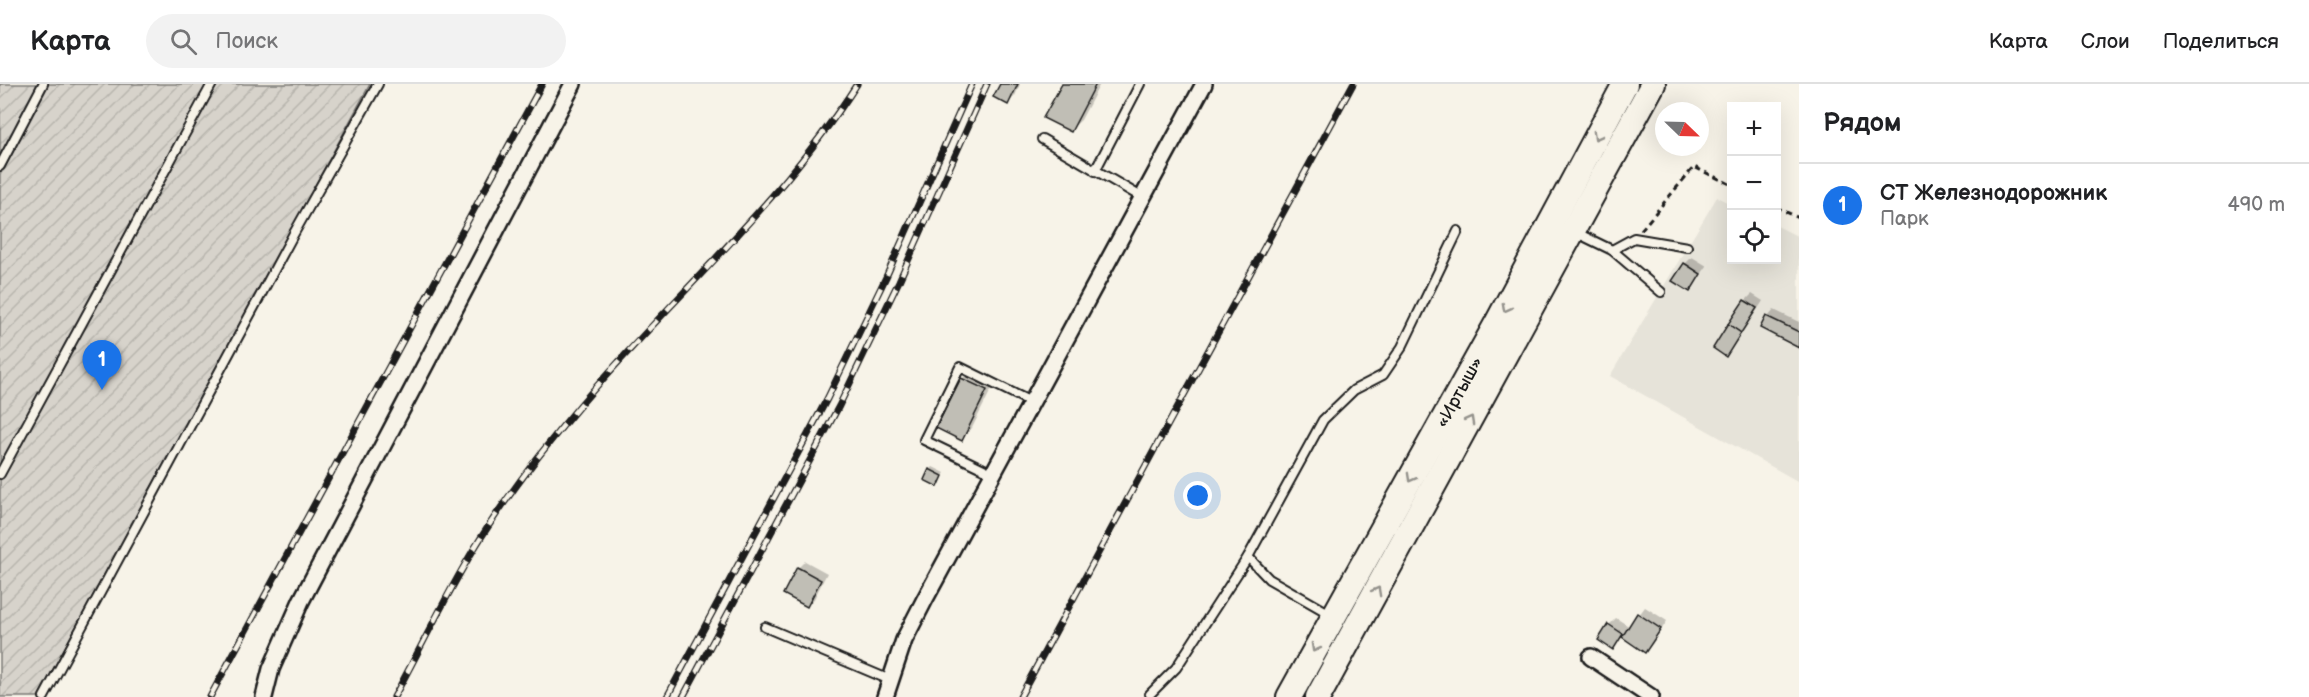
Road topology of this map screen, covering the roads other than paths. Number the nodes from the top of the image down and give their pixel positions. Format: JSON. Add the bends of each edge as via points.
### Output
{"nodes":[{"id":1,"x":44,"y":84,"type":"edge"},
{"id":2,"x":212,"y":84,"type":"edge"},
{"id":3,"x":378,"y":84,"type":"edge"},
{"id":4,"x":573,"y":84,"type":"edge"},
{"id":5,"x":1140,"y":84,"type":"edge"},
{"id":6,"x":1204,"y":84,"type":"edge"},
{"id":7,"x":1624,"y":84,"type":"edge"},
{"id":8,"x":1653,"y":84,"type":"edge"},
{"id":9,"x":1042,"y":140,"type":"dead end"},
{"id":10,"x":0,"y":165,"type":"edge"},
{"id":11,"x":1095,"y":171,"type":"junction"},
{"id":12,"x":1143,"y":198,"type":"junction"},
{"id":13,"x":1458,"y":231,"type":"dead end"},
{"id":14,"x":1573,"y":231,"type":"junction"},
{"id":15,"x":1687,"y":247,"type":"dead end"},
{"id":16,"x":1612,"y":250,"type":"junction"},
{"id":17,"x":1660,"y":292,"type":"dead end"},
{"id":18,"x":1032,"y":402,"type":"junction"},
{"id":19,"x":0,"y":474,"type":"edge"},
{"id":20,"x":994,"y":474,"type":"junction"},
{"id":21,"x":1248,"y":557,"type":"junction"},
{"id":22,"x":1334,"y":615,"type":"junction"},
{"id":23,"x":765,"y":627,"type":"dead end"},
{"id":24,"x":1591,"y":657,"type":"dead end"},
{"id":25,"x":890,"y":680,"type":"junction"},
{"id":26,"x":1150,"y":694,"type":"dead end"},
{"id":27,"x":44,"y":697,"type":"edge"},
{"id":28,"x":264,"y":697,"type":"edge"},
{"id":29,"x":885,"y":697,"type":"edge"},
{"id":30,"x":1289,"y":697,"type":"edge"},
{"id":31,"x":1318,"y":697,"type":"edge"},
{"id":32,"x":1651,"y":697,"type":"edge"}],
"edges":[{"from":1,"to":10,"type":"lane"},
{"from":2,"to":19,"type":"lane"},
{"from":3,"to":27,"type":"lane"},
{"from":4,"to":28,"type":"street","via":[[301,601],[271,669]]},
{"from":5,"to":11,"type":"lane"},
{"from":6,"to":12,"type":"street"},
{"from":7,"to":22,"type":"main road","name":"«Иртыш»","one_way":true,"via":[[1497,323]]},
{"from":8,"to":14,"type":"main road","name":"«Иртыш»"},
{"from":9,"to":11,"type":"lane"},
{"from":11,"to":12,"type":"lane"},
{"from":12,"to":18,"type":"street"},
{"from":13,"to":21,"type":"lane","via":[[1402,347],[1383,375],[1354,390],[1323,420]]},
{"from":14,"to":16,"type":"lane"},
{"from":31,"to":14,"type":"main road","name":"«Иртыш»","one_way":true},
{"from":15,"to":16,"type":"lane","via":[[1634,238]]},
{"from":16,"to":17,"type":"lane"},
{"from":18,"to":20,"type":"street"},
{"from":18,"to":20,"type":"lane","via":[[960,367],[924,440]]},
{"from":20,"to":25,"type":"street","via":[[910,630]]},
{"from":21,"to":22,"type":"lane","via":[[1269,579]]},
{"from":21,"to":26,"type":"lane","via":[[1176,668]]},
{"from":22,"to":30,"type":"main road","name":"«Иртыш»","one_way":true},
{"from":23,"to":25,"type":"lane"},
{"from":24,"to":32,"type":"street"},
{"from":25,"to":29,"type":"street"}]}
